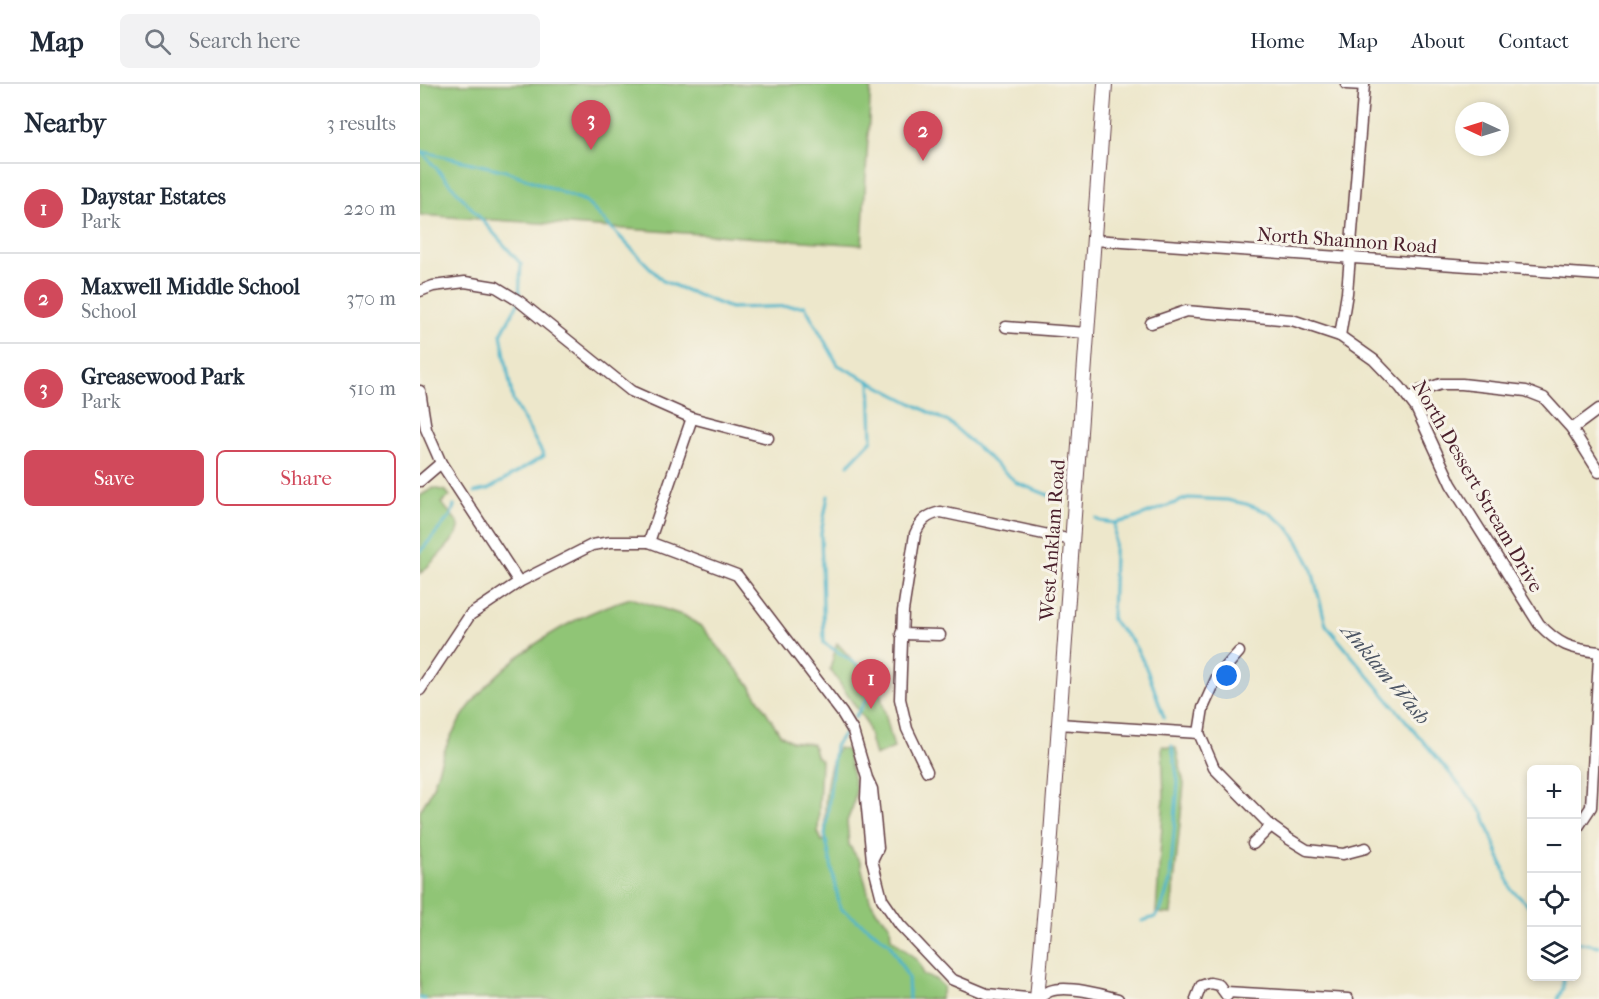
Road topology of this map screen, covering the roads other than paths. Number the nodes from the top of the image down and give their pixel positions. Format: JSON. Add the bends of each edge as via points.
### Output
{"nodes":[{"id":1,"x":1105,"y":84,"type":"edge"},
{"id":2,"x":1346,"y":84,"type":"edge"},
{"id":3,"x":1364,"y":85,"type":"edge"},
{"id":4,"x":1094,"y":240,"type":"junction"},
{"id":5,"x":1350,"y":259,"type":"junction"},
{"id":6,"x":1599,"y":274,"type":"edge"},
{"id":7,"x":420,"y":291,"type":"edge"},
{"id":8,"x":1151,"y":323,"type":"dead end"},
{"id":9,"x":1006,"y":327,"type":"dead end"},
{"id":10,"x":1087,"y":333,"type":"junction"},
{"id":11,"x":1340,"y":336,"type":"junction"},
{"id":12,"x":420,"y":391,"type":"edge"},
{"id":13,"x":1410,"y":400,"type":"junction"},
{"id":14,"x":1599,"y":408,"type":"edge"},
{"id":15,"x":693,"y":418,"type":"junction"},
{"id":16,"x":1572,"y":429,"type":"junction"},
{"id":17,"x":768,"y":438,"type":"dead end"},
{"id":18,"x":441,"y":463,"type":"junction"},
{"id":19,"x":1599,"y":472,"type":"edge"},
{"id":20,"x":420,"y":481,"type":"edge"},
{"id":21,"x":1072,"y":540,"type":"junction"},
{"id":22,"x":649,"y":542,"type":"junction"},
{"id":23,"x":519,"y":582,"type":"junction"},
{"id":24,"x":901,"y":634,"type":"junction"},
{"id":25,"x":940,"y":634,"type":"dead end"},
{"id":26,"x":1239,"y":652,"type":"dead end"},
{"id":27,"x":1599,"y":652,"type":"edge"},
{"id":28,"x":1599,"y":657,"type":"edge"},
{"id":29,"x":420,"y":690,"type":"edge"},
{"id":30,"x":1058,"y":724,"type":"junction"},
{"id":31,"x":1199,"y":733,"type":"junction"},
{"id":32,"x":927,"y":771,"type":"dead end"},
{"id":33,"x":1581,"y":822,"type":"edge"},
{"id":34,"x":1271,"y":826,"type":"junction"},
{"id":35,"x":1252,"y":844,"type":"dead end"},
{"id":36,"x":1366,"y":848,"type":"dead end"},
{"id":37,"x":1226,"y":995,"type":"edge"},
{"id":38,"x":1283,"y":997,"type":"edge"},
{"id":39,"x":1037,"y":999,"type":"edge"},
{"id":40,"x":1118,"y":999,"type":"edge"},
{"id":41,"x":1196,"y":999,"type":"edge"},
{"id":42,"x":1348,"y":999,"type":"edge"}],
"edges":[{"from":1,"to":4,"type":"main road","name":"West Anklam Road"},
{"from":2,"to":3,"type":"street"},
{"from":3,"to":5,"type":"street"},
{"from":4,"to":5,"type":"street","name":"North Shannon Road"},
{"from":4,"to":10,"type":"main road","name":"West Anklam Road"},
{"from":5,"to":6,"type":"street","name":"North Shannon Road"},
{"from":5,"to":11,"type":"street"},
{"from":7,"to":15,"type":"street","via":[[465,282],[496,287],[631,391]]},
{"from":8,"to":11,"type":"street","name":"North Dessert Stream Drive","via":[[1186,310],[1292,320]]},
{"from":9,"to":10,"type":"street"},
{"from":10,"to":21,"type":"main road","name":"West Anklam Road"},
{"from":11,"to":13,"type":"street","name":"North Dessert Stream Drive","via":[[1374,360]]},
{"from":12,"to":18,"type":"street","via":[[426,429]]},
{"from":13,"to":16,"type":"street","via":[[1420,391],[1441,384],[1526,391],[1544,398]]},
{"from":13,"to":27,"type":"street","name":"North Dessert Stream Drive","via":[[1451,484],[1539,624],[1553,639],[1572,648]]},
{"from":14,"to":16,"type":"street"},
{"from":15,"to":17,"type":"street"},
{"from":15,"to":22,"type":"street"},
{"from":16,"to":19,"type":"street"},
{"from":18,"to":20,"type":"street"},
{"from":18,"to":23,"type":"street"},
{"from":21,"to":24,"type":"street","via":[[941,513],[922,514],[915,534]]},
{"from":21,"to":30,"type":"main road","name":"West Anklam Road"},
{"from":22,"to":23,"type":"street","via":[[592,544]]},
{"from":22,"to":39,"type":"street","via":[[737,575],[842,713],[853,731],[867,778],[872,860],[882,899],[900,924],[951,980],[987,994]]},
{"from":23,"to":29,"type":"street","via":[[470,615]]},
{"from":24,"to":25,"type":"street"},
{"from":24,"to":32,"type":"street","via":[[902,712]]},
{"from":26,"to":31,"type":"street","via":[[1217,677],[1203,708]]},
{"from":28,"to":33,"type":"street","via":[[1591,807]]},
{"from":30,"to":31,"type":"street"},
{"from":30,"to":39,"type":"main road","name":"West Anklam Road"},
{"from":31,"to":34,"type":"street","via":[[1214,768]]},
{"from":34,"to":35,"type":"street"},
{"from":34,"to":36,"type":"street","via":[[1307,850],[1343,854]]},
{"from":37,"to":38,"type":"street"},
{"from":37,"to":41,"type":"street","via":[[1219,984],[1210,983],[1201,986]]},
{"from":38,"to":42,"type":"street"},
{"from":39,"to":40,"type":"street","via":[[1051,991],[1064,990]]}]}
